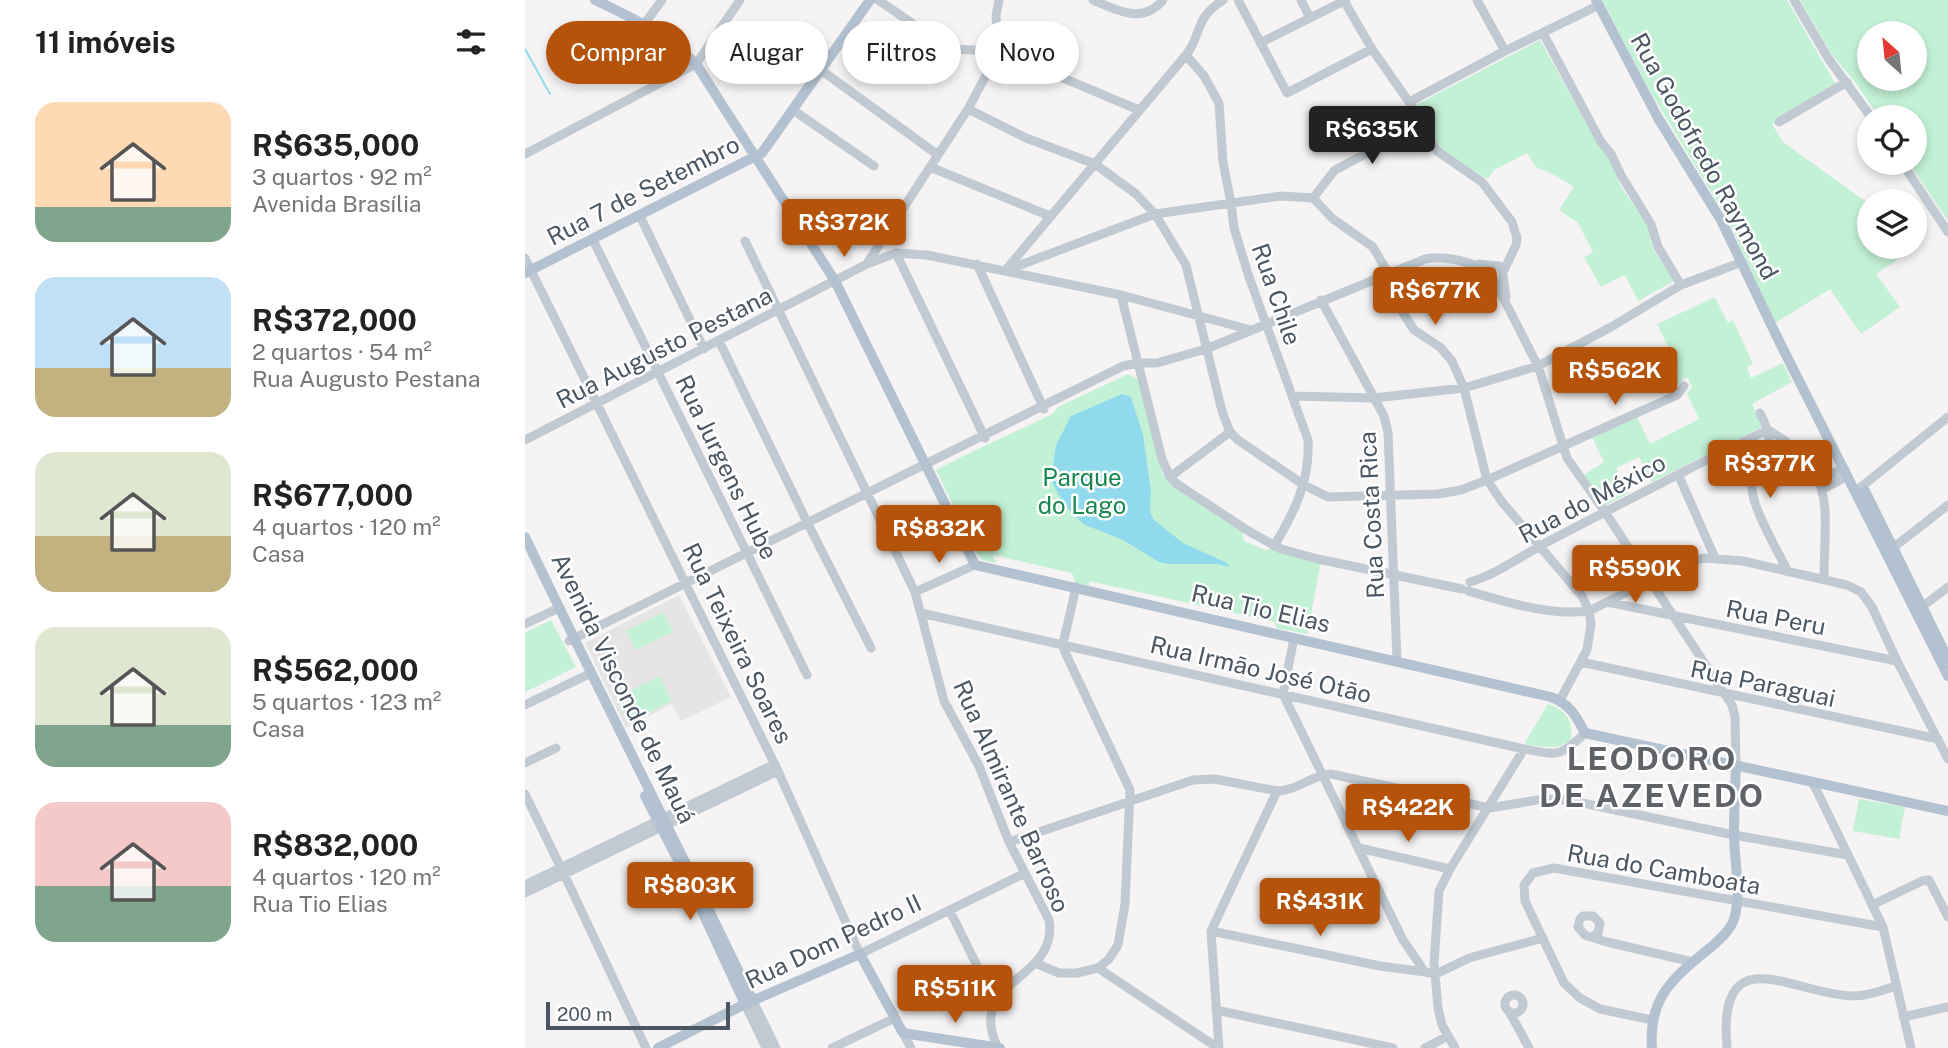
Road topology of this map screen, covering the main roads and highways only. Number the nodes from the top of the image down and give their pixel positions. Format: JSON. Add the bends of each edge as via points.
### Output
{"nodes":[{"id":1,"x":595,"y":0,"type":"edge"},
{"id":2,"x":870,"y":0,"type":"edge"},
{"id":3,"x":1598,"y":3,"type":"edge"},
{"id":4,"x":755,"y":158,"type":"junction"},
{"id":5,"x":528,"y":272,"type":"edge"},
{"id":6,"x":525,"y":537,"type":"edge"},
{"id":7,"x":525,"y":552,"type":"edge"},
{"id":8,"x":1919,"y":609,"type":"junction"},
{"id":9,"x":557,"y":610,"type":"junction"},
{"id":10,"x":1948,"y":659,"type":"edge"},
{"id":11,"x":1948,"y":676,"type":"edge"},
{"id":12,"x":1736,"y":765,"type":"junction"},
{"id":13,"x":1948,"y":811,"type":"edge"},
{"id":14,"x":860,"y":954,"type":"joint"},
{"id":15,"x":749,"y":1003,"type":"junction"},
{"id":16,"x":658,"y":1048,"type":"edge"},
{"id":17,"x":998,"y":1048,"type":"edge"},
{"id":18,"x":1652,"y":1048,"type":"edge"}],
"edges":[{"from":1,"to":4,"type":"main road","via":[[645,23],[684,52]]},
{"from":2,"to":4,"type":"main road","name":"Rua 7 de Setembro","via":[[767,148]]},
{"from":3,"to":8,"type":"main road","name":"Rua Godofredo Raymond","via":[[1658,118],[1721,220]]},
{"from":4,"to":5,"type":"main road","name":"Rua 7 de Setembro"},
{"from":4,"to":12,"type":"main road","name":"Rua Tio Elias","via":[[835,281],[975,565],[1560,700],[1572,710],[1585,733]]},
{"from":6,"to":9,"type":"main road","name":"Avenida Visconde de Mauá"},
{"from":7,"to":9,"type":"main road","name":"Avenida Visconde de Mauá"},
{"from":8,"to":10,"type":"main road","name":"Rua Godofredo Raymond"},
{"from":8,"to":11,"type":"main road","name":"Rua Godofredo Raymond"},
{"from":9,"to":15,"type":"main road","name":"Avenida Visconde de Mauá"},
{"from":12,"to":13,"type":"main road"},
{"from":12,"to":18,"type":"main road","via":[[1737,902],[1731,926],[1666,988],[1652,1020]]},
{"from":14,"to":15,"type":"main road","name":"Rua Dom Pedro II"},
{"from":14,"to":17,"type":"main road","name":"Rua Teixeira Soares","via":[[903,1033]]},
{"from":15,"to":16,"type":"main road","name":"Rua Dom Pedro II"}]}
